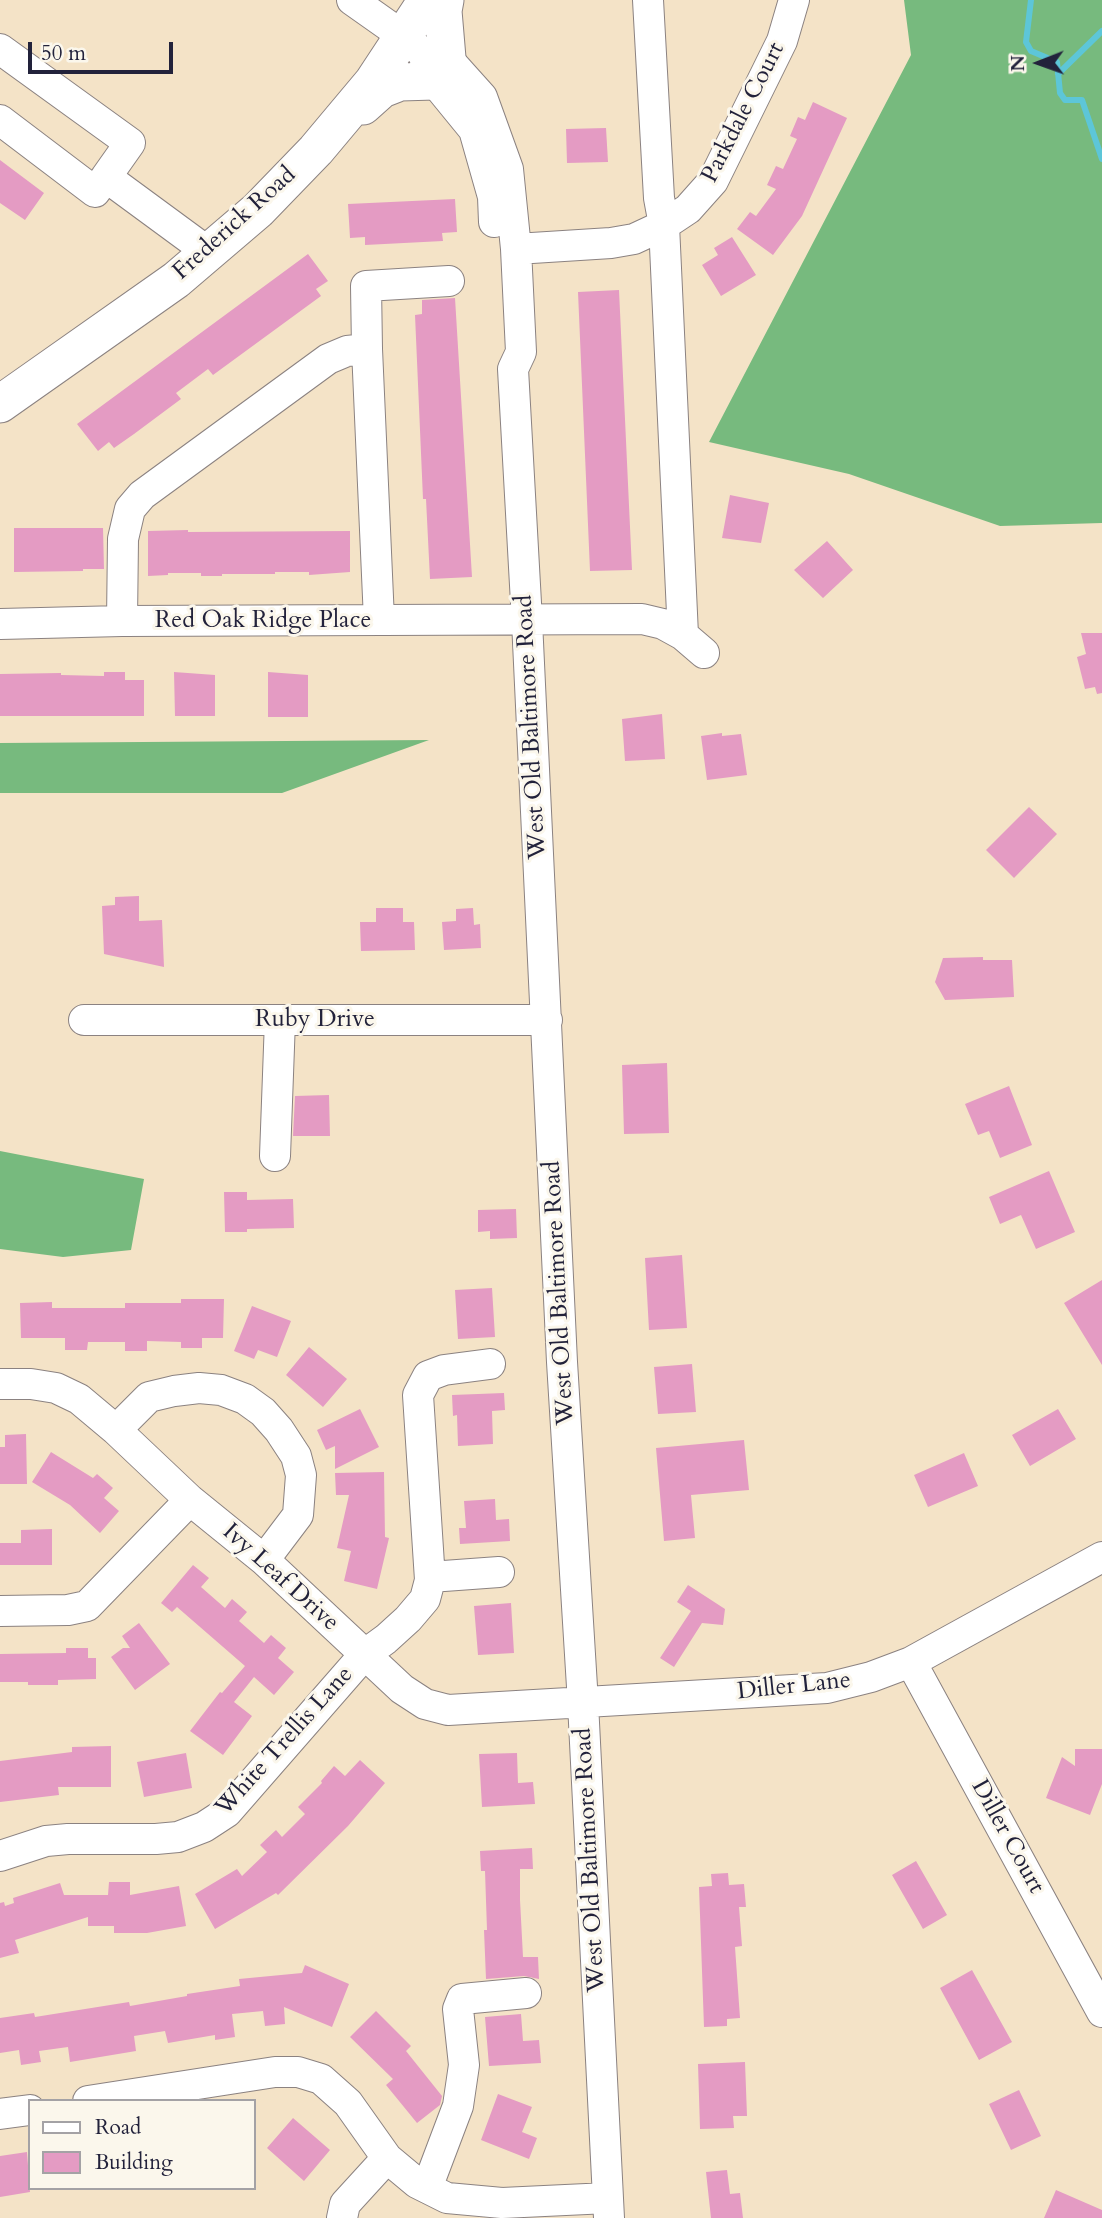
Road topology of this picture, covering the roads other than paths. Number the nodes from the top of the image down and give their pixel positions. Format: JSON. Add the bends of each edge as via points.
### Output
{"nodes":[{"id":1,"x":352,"y":0,"type":"edge"},
{"id":2,"x":426,"y":0,"type":"edge"},
{"id":3,"x":445,"y":0,"type":"edge"},
{"id":4,"x":648,"y":0,"type":"edge"},
{"id":5,"x":794,"y":0,"type":"edge"},
{"id":6,"x":0,"y":49,"type":"edge"},
{"id":7,"x":428,"y":57,"type":"junction"},
{"id":8,"x":0,"y":120,"type":"edge"},
{"id":9,"x":317,"y":150,"type":"junction"},
{"id":10,"x":106,"y":177,"type":"junction"},
{"id":11,"x":664,"y":225,"type":"junction"},
{"id":12,"x":516,"y":248,"type":"junction"},
{"id":13,"x":208,"y":252,"type":"junction"},
{"id":14,"x":449,"y":281,"type":"dead end"},
{"id":15,"x":366,"y":349,"type":"junction"},
{"id":16,"x":513,"y":369,"type":"junction"},
{"id":17,"x":0,"y":404,"type":"edge"},
{"id":18,"x":379,"y":620,"type":"junction"},
{"id":19,"x":122,"y":621,"type":"junction"},
{"id":20,"x":527,"y":621,"type":"junction"},
{"id":21,"x":0,"y":624,"type":"edge"},
{"id":22,"x":84,"y":1020,"type":"dead end"},
{"id":23,"x":280,"y":1020,"type":"junction"},
{"id":24,"x":547,"y":1020,"type":"junction"},
{"id":25,"x":275,"y":1156,"type":"dead end"},
{"id":26,"x":490,"y":1364,"type":"dead end"},
{"id":27,"x":0,"y":1384,"type":"edge"},
{"id":28,"x":116,"y":1430,"type":"junction"},
{"id":29,"x":190,"y":1500,"type":"junction"},
{"id":30,"x":1102,"y":1557,"type":"edge"},
{"id":31,"x":264,"y":1560,"type":"junction"},
{"id":32,"x":499,"y":1572,"type":"dead end"},
{"id":33,"x":430,"y":1577,"type":"junction"},
{"id":34,"x":0,"y":1611,"type":"edge"},
{"id":35,"x":364,"y":1655,"type":"junction"},
{"id":36,"x":911,"y":1662,"type":"junction"},
{"id":37,"x":583,"y":1703,"type":"junction"},
{"id":38,"x":0,"y":1856,"type":"edge"},
{"id":39,"x":526,"y":1993,"type":"dead end"},
{"id":40,"x":1102,"y":2012,"type":"edge"},
{"id":41,"x":101,"y":2099,"type":"edge"},
{"id":42,"x":28,"y":2110,"type":"edge"},
{"id":43,"x":0,"y":2114,"type":"edge"},
{"id":44,"x":387,"y":2158,"type":"junction"},
{"id":45,"x":426,"y":2188,"type":"junction"},
{"id":46,"x":609,"y":2208,"type":"edge"},
{"id":47,"x":531,"y":2210,"type":"edge"},
{"id":48,"x":342,"y":2218,"type":"edge"}],
"edges":[{"from":1,"to":7,"type":"street"},
{"from":2,"to":7,"type":"main road","name":"Frederick Road"},
{"from":3,"to":7,"type":"main road"},
{"from":4,"to":11,"type":"street"},
{"from":5,"to":11,"type":"street","name":"Parkdale Court","via":[[782,41],[713,181],[688,209]]},
{"from":6,"to":10,"type":"street","via":[[130,143]]},
{"from":7,"to":9,"type":"main road","via":[[400,82],[382,89]]},
{"from":7,"to":9,"type":"main road","name":"Frederick Road","via":[[373,82]]},
{"from":7,"to":12,"type":"street","name":"West Old Baltimore Road","via":[[482,97],[508,169]]},
{"from":7,"to":16,"type":"street","name":"West Old Baltimore Road","via":[[474,130],[493,197],[501,354]]},
{"from":8,"to":10,"type":"street","via":[[95,192]]},
{"from":9,"to":13,"type":"main road","name":"Frederick Road"},
{"from":10,"to":13,"type":"street"},
{"from":11,"to":12,"type":"street","name":"Parkdale Court","via":[[634,239],[611,243]]},
{"from":11,"to":20,"type":"street","name":"Red Oak Ridge Place","via":[[693,644],[663,624],[642,619]]},
{"from":12,"to":16,"type":"street","name":"West Old Baltimore Road","via":[[521,352]]},
{"from":13,"to":17,"type":"main road","name":"Frederick Road","via":[[176,280]]},
{"from":14,"to":15,"type":"street","via":[[366,286]]},
{"from":15,"to":18,"type":"street"},
{"from":15,"to":19,"type":"street","via":[[328,359],[142,495],[130,509],[123,539]]},
{"from":16,"to":20,"type":"street","name":"West Old Baltimore Road"},
{"from":18,"to":19,"type":"street","name":"Red Oak Ridge Place"},
{"from":18,"to":20,"type":"street","name":"Red Oak Ridge Place"},
{"from":19,"to":21,"type":"street","name":"Red Oak Ridge Place"},
{"from":20,"to":24,"type":"street","name":"West Old Baltimore Road"},
{"from":22,"to":23,"type":"street","name":"Ruby Drive"},
{"from":23,"to":24,"type":"street","name":"Ruby Drive"},
{"from":23,"to":25,"type":"street"},
{"from":24,"to":37,"type":"street","name":"West Old Baltimore Road"},
{"from":26,"to":33,"type":"street","via":[[428,1376],[418,1395]]},
{"from":27,"to":28,"type":"street","name":"Ivy Leaf Drive","via":[[56,1388],[79,1399]]},
{"from":28,"to":29,"type":"street","name":"Ivy Leaf Drive"},
{"from":28,"to":31,"type":"street","via":[[149,1397],[174,1391],[221,1390],[263,1412],[296,1455],[301,1475],[298,1515]]},
{"from":29,"to":31,"type":"street","name":"Ivy Leaf Drive"},
{"from":29,"to":34,"type":"street","via":[[87,1605],[68,1610]]},
{"from":30,"to":36,"type":"street","name":"Diller Lane"},
{"from":31,"to":35,"type":"street","name":"Ivy Leaf Drive"},
{"from":32,"to":33,"type":"street"},
{"from":33,"to":35,"type":"street","name":"White Trellis Lane","via":[[425,1599],[386,1640]]},
{"from":35,"to":37,"type":"street","name":"Ivy Leaf Drive","via":[[402,1689],[425,1704],[448,1710]]},
{"from":35,"to":38,"type":"street","name":"White Trellis Lane","via":[[246,1793],[204,1827],[156,1839],[57,1840]]},
{"from":36,"to":37,"type":"street","name":"Diller Lane","via":[[827,1688]]},
{"from":36,"to":40,"type":"street","name":"Diller Court"},
{"from":37,"to":46,"type":"street","name":"West Old Baltimore Road"},
{"from":39,"to":45,"type":"street","via":[[462,1999],[458,2009],[464,2065],[458,2106]]},
{"from":41,"to":44,"type":"street","via":[[298,2072],[321,2079],[348,2103]]},
{"from":42,"to":43,"type":"street"},
{"from":44,"to":45,"type":"street"},
{"from":44,"to":48,"type":"street","via":[[345,2204]]},
{"from":45,"to":47,"type":"street","via":[[447,2198]]},
{"from":46,"to":47,"type":"street"}]}
